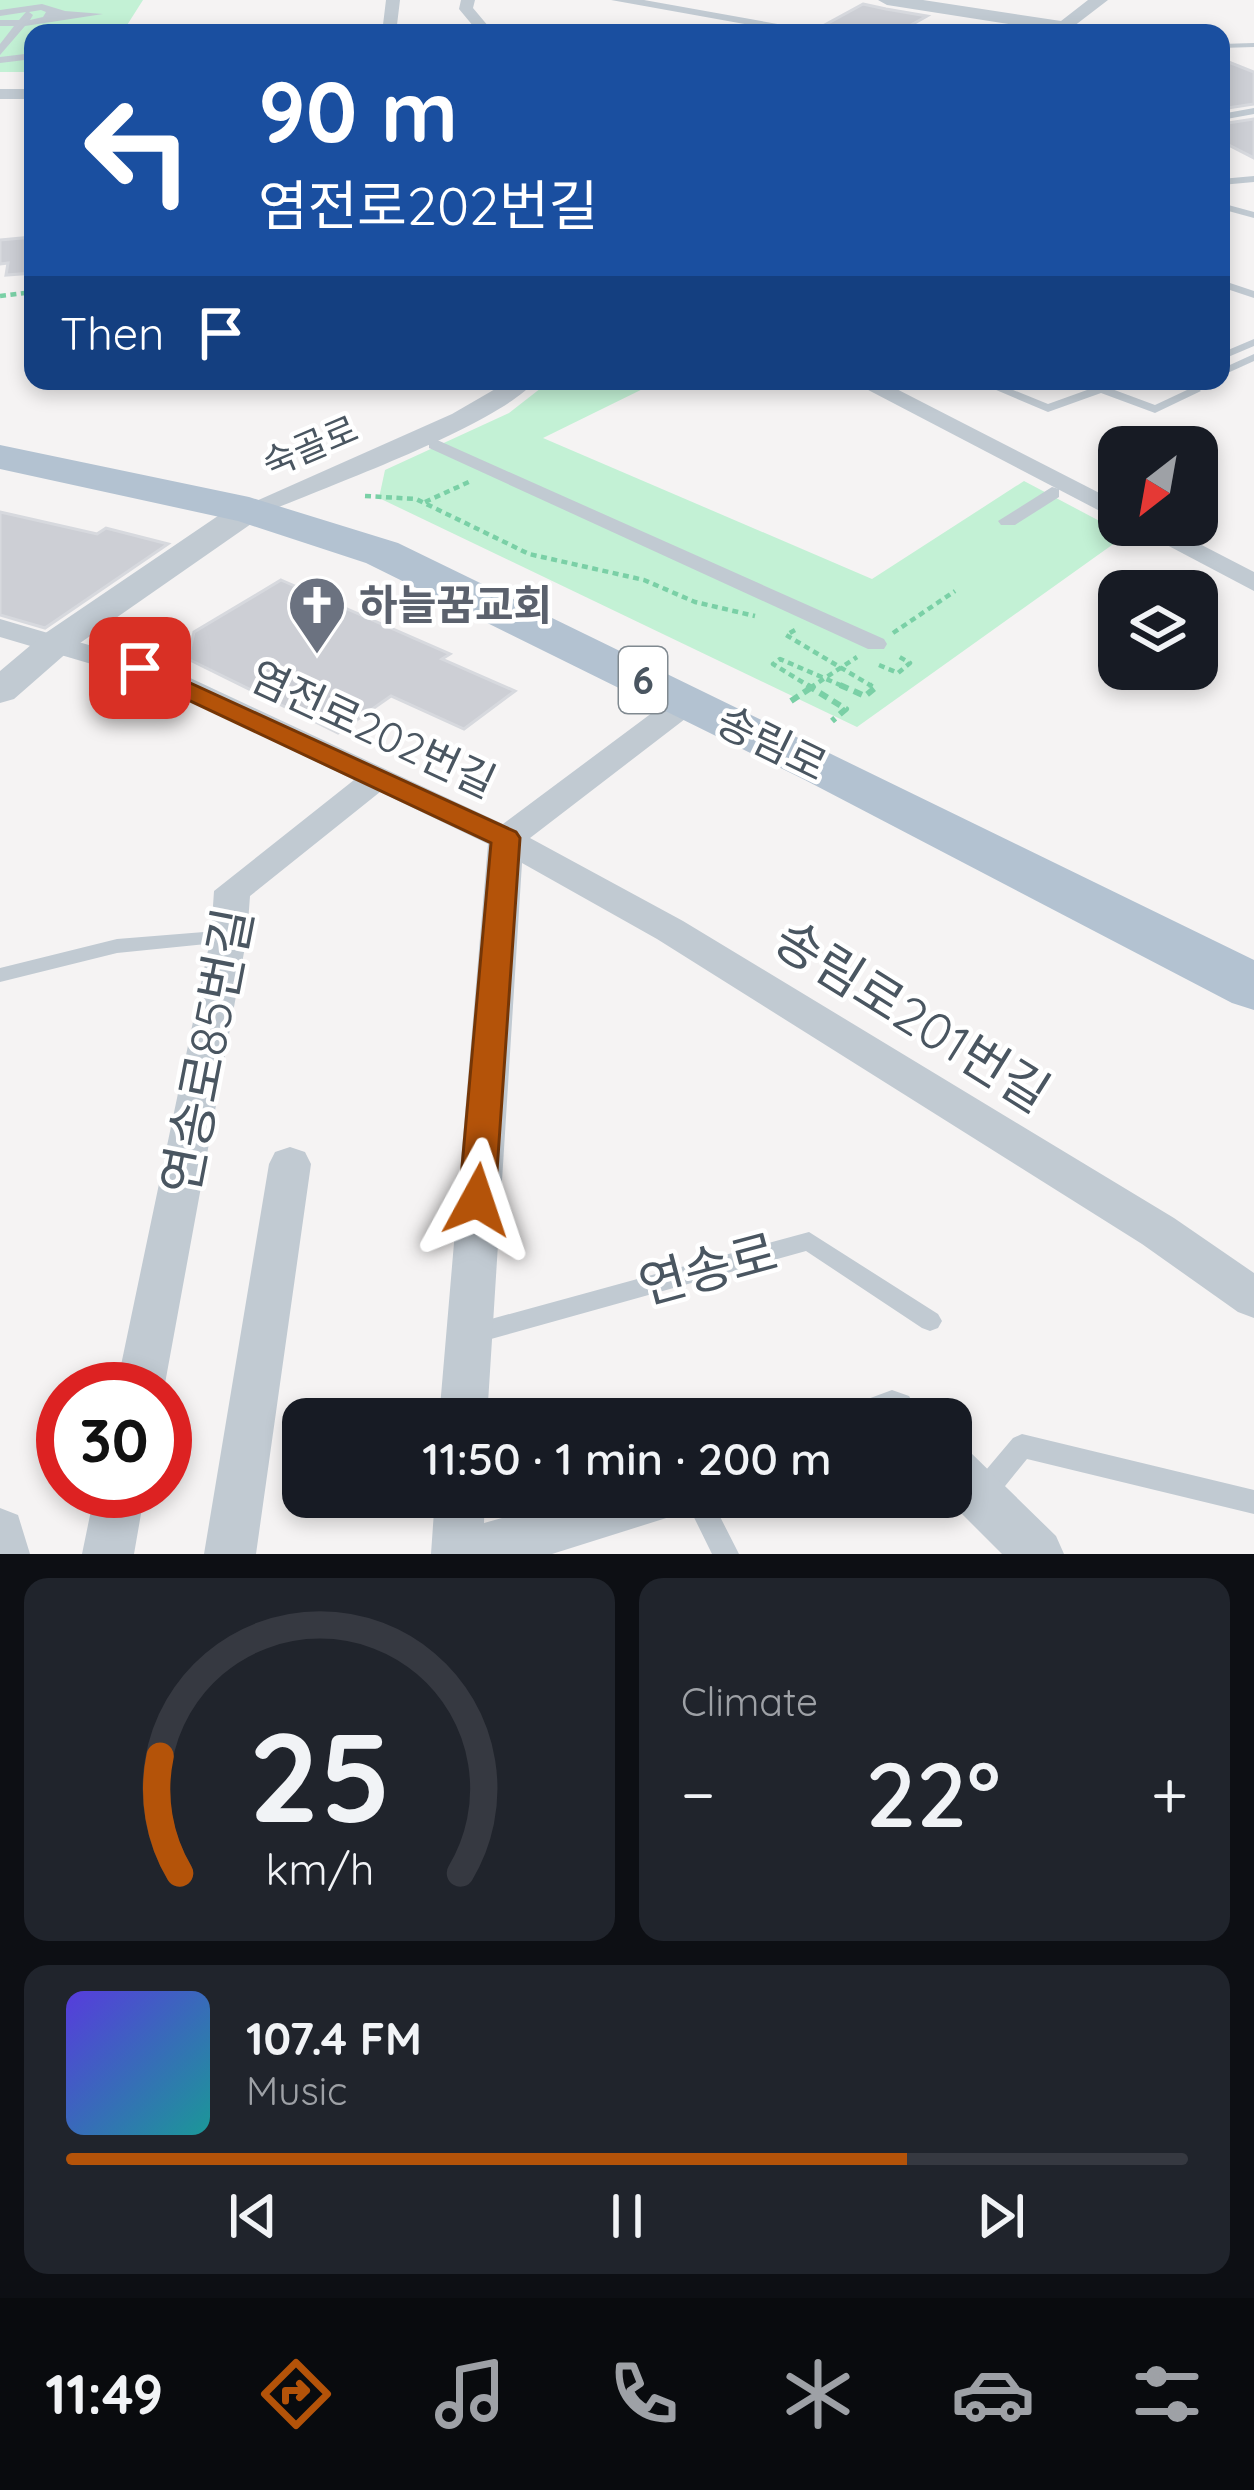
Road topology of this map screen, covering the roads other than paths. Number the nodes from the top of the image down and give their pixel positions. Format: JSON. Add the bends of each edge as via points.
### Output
{"nodes":[{"id":1,"x":20,"y":0,"type":"edge"},
{"id":2,"x":618,"y":0,"type":"edge"},
{"id":3,"x":887,"y":0,"type":"edge"},
{"id":4,"x":1099,"y":0,"type":"edge"},
{"id":5,"x":0,"y":4,"type":"edge"},
{"id":6,"x":952,"y":4,"type":"edge"},
{"id":7,"x":749,"y":8,"type":"dead end"},
{"id":8,"x":31,"y":12,"type":"edge"},
{"id":9,"x":61,"y":15,"type":"junction"},
{"id":10,"x":0,"y":17,"type":"edge"},
{"id":11,"x":729,"y":18,"type":"junction"},
{"id":12,"x":93,"y":24,"type":"edge"},
{"id":13,"x":766,"y":24,"type":"edge"},
{"id":14,"x":1037,"y":24,"type":"edge"},
{"id":15,"x":1069,"y":24,"type":"edge"},
{"id":16,"x":0,"y":56,"type":"edge"},
{"id":17,"x":489,"y":390,"type":"edge"},
{"id":18,"x":509,"y":390,"type":"edge"},
{"id":19,"x":880,"y":390,"type":"edge"},
{"id":20,"x":1003,"y":390,"type":"edge"},
{"id":21,"x":1098,"y":390,"type":"edge"},
{"id":22,"x":1104,"y":390,"type":"edge"},
{"id":23,"x":1195,"y":390,"type":"edge"},
{"id":24,"x":435,"y":444,"type":"dead end"},
{"id":25,"x":0,"y":457,"type":"edge"},
{"id":26,"x":1052,"y":493,"type":"dead end"},
{"id":27,"x":1098,"y":502,"type":"edge"},
{"id":28,"x":249,"y":510,"type":"junction"},
{"id":29,"x":1009,"y":521,"type":"dead end"},
{"id":30,"x":1183,"y":546,"type":"edge"},
{"id":31,"x":1254,"y":583,"type":"edge"},
{"id":32,"x":0,"y":628,"type":"edge"},
{"id":33,"x":57,"y":642,"type":"junction"},
{"id":34,"x":877,"y":654,"type":"road end"},
{"id":35,"x":0,"y":691,"type":"edge"},
{"id":36,"x":686,"y":702,"type":"junction"},
{"id":37,"x":377,"y":778,"type":"junction"},
{"id":38,"x":506,"y":838,"type":"junction"},
{"id":39,"x":230,"y":936,"type":"junction"},
{"id":40,"x":0,"y":975,"type":"edge"},
{"id":41,"x":1254,"y":987,"type":"edge"},
{"id":42,"x":290,"y":1164,"type":"dead end"},
{"id":43,"x":1254,"y":1298,"type":"edge"},
{"id":44,"x":931,"y":1321,"type":"dead end"},
{"id":45,"x":466,"y":1336,"type":"junction"},
{"id":46,"x":145,"y":1362,"type":"edge"},
{"id":47,"x":464,"y":1398,"type":"edge"},
{"id":48,"x":972,"y":1478,"type":"edge"},
{"id":49,"x":972,"y":1488,"type":"edge"},
{"id":50,"x":1254,"y":1502,"type":"edge"},
{"id":51,"x":115,"y":1518,"type":"edge"},
{"id":52,"x":461,"y":1518,"type":"edge"},
{"id":53,"x":588,"y":1518,"type":"edge"},
{"id":54,"x":708,"y":1518,"type":"edge"},
{"id":55,"x":0,"y":1533,"type":"edge"},
{"id":56,"x":4,"y":1554,"type":"edge"},
{"id":57,"x":108,"y":1554,"type":"edge"},
{"id":58,"x":230,"y":1554,"type":"edge"},
{"id":59,"x":462,"y":1554,"type":"edge"},
{"id":60,"x":726,"y":1554,"type":"edge"},
{"id":61,"x":1038,"y":1554,"type":"edge"}],
"edges":[{"from":1,"to":5,"type":"street"},
{"from":2,"to":11,"type":"street"},
{"from":3,"to":6,"type":"street"},
{"from":4,"to":15,"type":"street"},
{"from":6,"to":14,"type":"street"},
{"from":7,"to":11,"type":"street"},
{"from":8,"to":9,"type":"street"},
{"from":8,"to":9,"type":"street"},
{"from":8,"to":10,"type":"street"},
{"from":8,"to":10,"type":"street"},
{"from":8,"to":16,"type":"street"},
{"from":9,"to":12,"type":"street"},
{"from":11,"to":13,"type":"street"},
{"from":17,"to":28,"type":"street","name":"숙골로"},
{"from":18,"to":28,"type":"street","name":"숙골로","via":[[474,413]]},
{"from":19,"to":27,"type":"street"},
{"from":20,"to":21,"type":"lane","via":[[1048,408]]},
{"from":22,"to":23,"type":"lane","via":[[1155,410]]},
{"from":24,"to":34,"type":"street","via":[[805,612]]},
{"from":25,"to":28,"type":"main road","name":"송림로","number":"6"},
{"from":26,"to":29,"type":"street"},
{"from":28,"to":33,"type":"street"},
{"from":28,"to":36,"type":"main road","name":"송림로","number":"6","via":[[382,553]]},
{"from":30,"to":31,"type":"street"},
{"from":32,"to":33,"type":"street","name":"염전로202번길"},
{"from":33,"to":35,"type":"street"},
{"from":33,"to":37,"type":"street","name":"염전로202번길","via":[[160,675]]},
{"from":36,"to":38,"type":"street"},
{"from":36,"to":41,"type":"main road","name":"송림로","number":"6"},
{"from":37,"to":38,"type":"street","name":"염전로202번길"},
{"from":37,"to":39,"type":"street","name":"연송로85번길","via":[[232,892]]},
{"from":38,"to":43,"type":"street","name":"송림로201번길","via":[[731,968]]},
{"from":38,"to":45,"type":"street"},
{"from":39,"to":40,"type":"lane","via":[[116,946]]},
{"from":39,"to":46,"type":"street","name":"연송로85번길"},
{"from":42,"to":58,"type":"street"},
{"from":44,"to":45,"type":"lane","name":"연송로","via":[[809,1241]]},
{"from":45,"to":47,"type":"street"},
{"from":48,"to":50,"type":"lane","via":[[1022,1446]]},
{"from":49,"to":61,"type":"street"},
{"from":51,"to":57,"type":"street"},
{"from":52,"to":59,"type":"street"},
{"from":53,"to":59,"type":"street"},
{"from":54,"to":60,"type":"lane"},
{"from":55,"to":56,"type":"street"}]}
